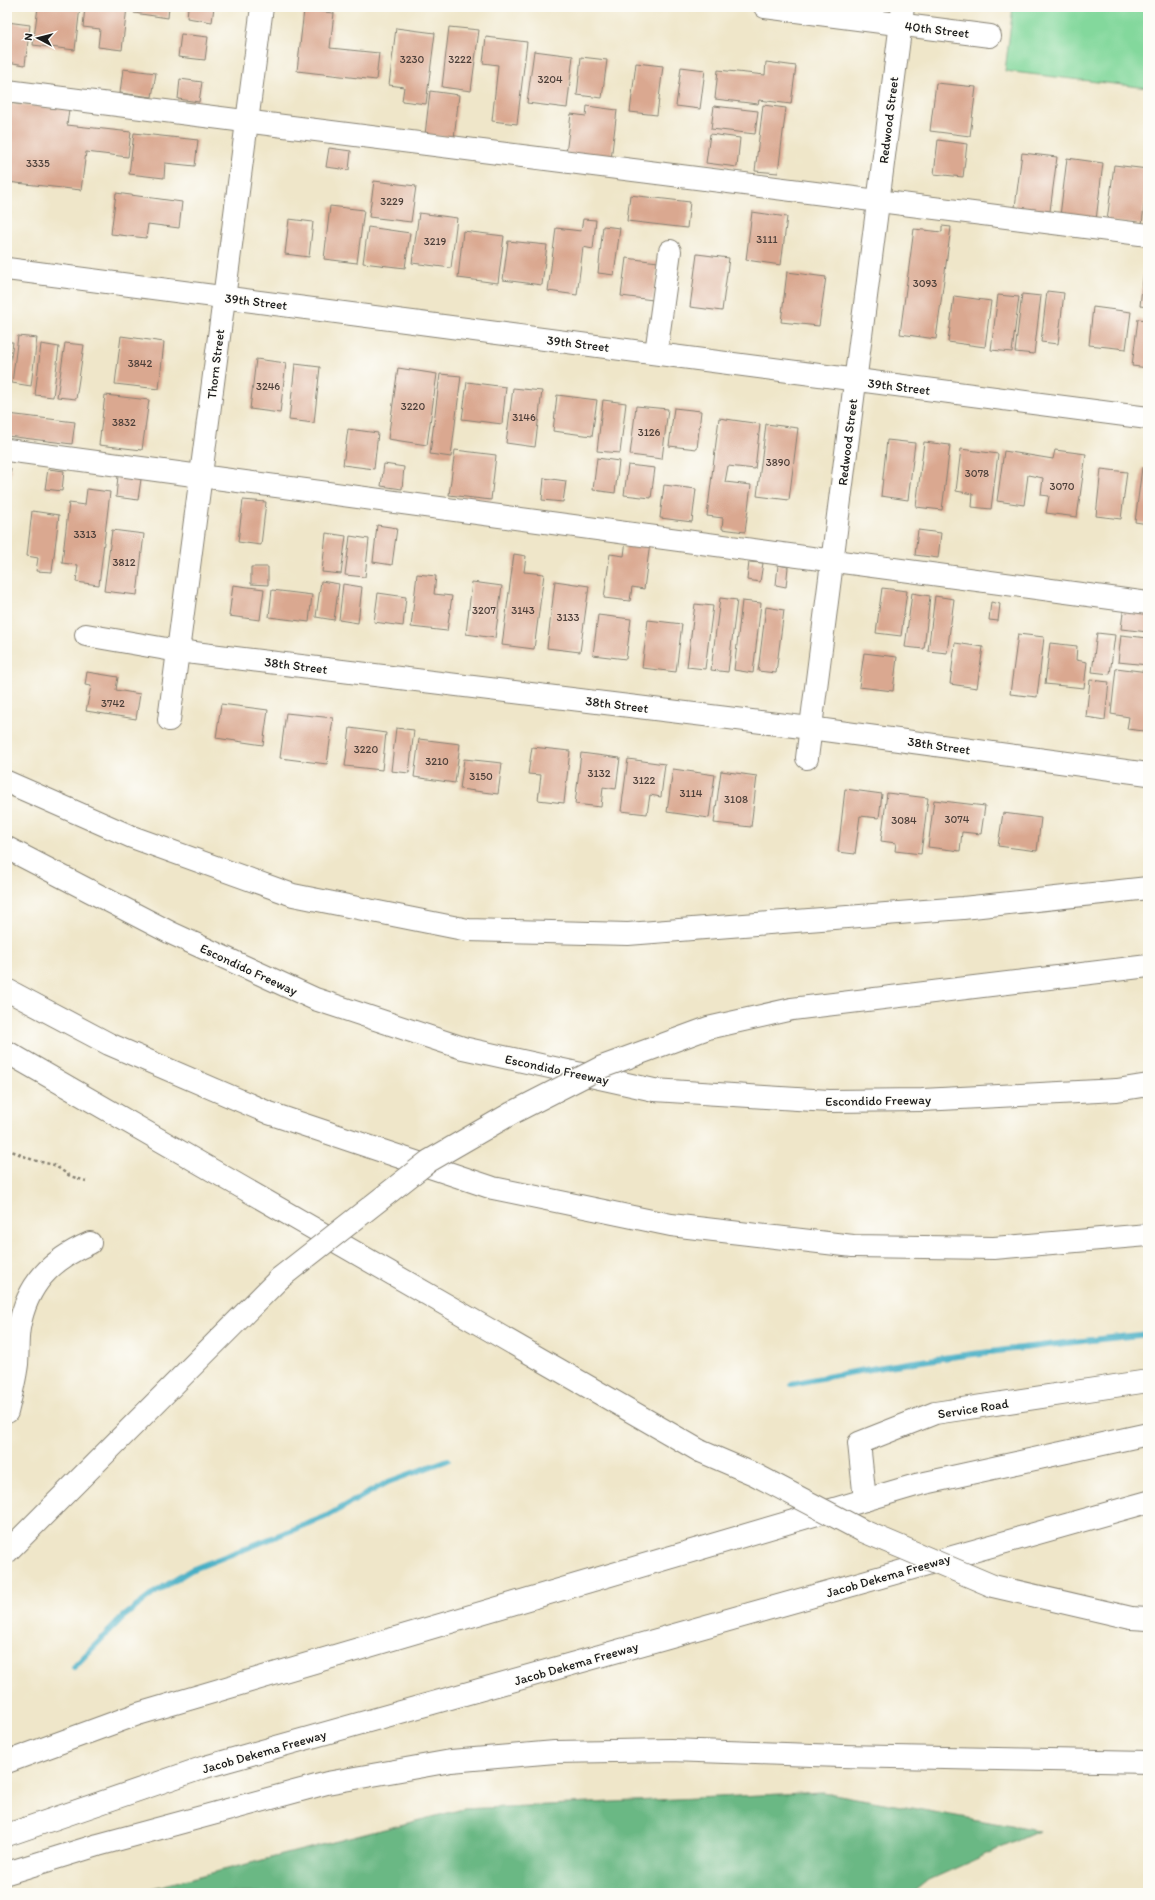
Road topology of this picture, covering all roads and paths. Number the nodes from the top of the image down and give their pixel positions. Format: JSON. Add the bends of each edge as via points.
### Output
{"nodes":[{"id":1,"x":262,"y":7,"type":"edge"},
{"id":2,"x":765,"y":7,"type":"edge"},
{"id":3,"x":902,"y":16,"type":"edge"},
{"id":4,"x":990,"y":36,"type":"dead end"},
{"id":5,"x":7,"y":91,"type":"edge"},
{"id":6,"x":247,"y":123,"type":"junction"},
{"id":7,"x":877,"y":202,"type":"junction"},
{"id":8,"x":1148,"y":236,"type":"edge"},
{"id":9,"x":670,"y":251,"type":"dead end"},
{"id":10,"x":7,"y":269,"type":"edge"},
{"id":11,"x":224,"y":297,"type":"junction"},
{"id":12,"x":656,"y":353,"type":"junction"},
{"id":13,"x":855,"y":380,"type":"junction"},
{"id":14,"x":1148,"y":418,"type":"edge"},
{"id":15,"x":7,"y":450,"type":"edge"},
{"id":16,"x":201,"y":476,"type":"junction"},
{"id":17,"x":832,"y":561,"type":"junction"},
{"id":18,"x":1148,"y":603,"type":"edge"},
{"id":19,"x":86,"y":635,"type":"dead end"},
{"id":20,"x":178,"y":650,"type":"junction"},
{"id":21,"x":169,"y":720,"type":"dead end"},
{"id":22,"x":810,"y":728,"type":"junction"},
{"id":23,"x":807,"y":758,"type":"dead end"},
{"id":24,"x":1148,"y":774,"type":"edge"},
{"id":25,"x":7,"y":782,"type":"edge"},
{"id":26,"x":7,"y":848,"type":"edge"},
{"id":27,"x":1148,"y":888,"type":"edge"},
{"id":28,"x":1148,"y":966,"type":"edge"},
{"id":29,"x":7,"y":990,"type":"edge"},
{"id":30,"x":7,"y":1052,"type":"edge"},
{"id":31,"x":1148,"y":1085,"type":"edge"},
{"id":32,"x":7,"y":1149,"type":"edge"},
{"id":33,"x":86,"y":1182,"type":"dead end"},
{"id":34,"x":1148,"y":1234,"type":"edge"},
{"id":35,"x":90,"y":1243,"type":"dead end"},
{"id":36,"x":1148,"y":1381,"type":"edge"},
{"id":37,"x":7,"y":1412,"type":"edge"},
{"id":38,"x":1148,"y":1434,"type":"edge"},
{"id":39,"x":865,"y":1500,"type":"junction"},
{"id":40,"x":1148,"y":1502,"type":"edge"},
{"id":41,"x":7,"y":1552,"type":"edge"},
{"id":42,"x":1140,"y":1618,"type":"edge"},
{"id":43,"x":7,"y":1762,"type":"edge"},
{"id":44,"x":1148,"y":1762,"type":"edge"},
{"id":45,"x":7,"y":1835,"type":"edge"},
{"id":46,"x":7,"y":1873,"type":"edge"}],
"edges":[{"from":1,"to":6,"type":"main road","name":"Thorn Street"},
{"from":2,"to":3,"type":"main road","name":"40th Street"},
{"from":3,"to":4,"type":"main road","name":"40th Street"},
{"from":3,"to":7,"type":"main road","name":"Redwood Street"},
{"from":5,"to":6,"type":"main road"},
{"from":6,"to":7,"type":"main road"},
{"from":6,"to":11,"type":"main road","name":"Thorn Street"},
{"from":7,"to":8,"type":"main road"},
{"from":7,"to":13,"type":"main road","name":"Redwood Street"},
{"from":9,"to":12,"type":"main road"},
{"from":10,"to":11,"type":"main road","name":"39th Street"},
{"from":11,"to":12,"type":"main road","name":"39th Street"},
{"from":11,"to":16,"type":"main road","name":"Thorn Street"},
{"from":12,"to":13,"type":"main road","name":"39th Street"},
{"from":13,"to":14,"type":"main road","name":"39th Street"},
{"from":13,"to":17,"type":"main road","name":"Redwood Street"},
{"from":15,"to":16,"type":"main road"},
{"from":16,"to":17,"type":"main road"},
{"from":16,"to":20,"type":"main road","name":"Thorn Street"},
{"from":17,"to":18,"type":"main road"},
{"from":17,"to":22,"type":"main road","name":"Redwood Street"},
{"from":19,"to":20,"type":"main road","name":"38th Street"},
{"from":20,"to":21,"type":"main road","name":"Thorn Street"},
{"from":20,"to":22,"type":"main road","name":"38th Street"},
{"from":22,"to":23,"type":"main road","name":"Redwood Street"},
{"from":22,"to":24,"type":"main road","name":"38th Street"},
{"from":25,"to":27,"type":"main road","via":[[132,837],[293,895],[468,930],[628,934],[963,908]]},
{"from":26,"to":31,"type":"main road","name":"Escondido Freeway","via":[[171,933],[314,999],[463,1048],[654,1090],[837,1101],[922,1100],[1117,1090]]},
{"from":28,"to":41,"type":"main road","bridge":true,"via":[[792,1009],[708,1028],[602,1067],[512,1113],[430,1161],[280,1278]]},
{"from":29,"to":34,"type":"main road","via":[[109,1044],[269,1113],[493,1188],[671,1225],[853,1246],[994,1248]]},
{"from":30,"to":42,"type":"main road","bridge":true,"via":[[700,1450],[756,1475],[863,1530],[993,1586]]},
{"from":32,"to":33,"type":"path","via":[[33,1160],[54,1165],[70,1176]]},
{"from":35,"to":37,"type":"main road","via":[[51,1265],[32,1290],[23,1309],[17,1364]]},
{"from":36,"to":39,"type":"main road","name":"Service Road","via":[[935,1413],[859,1443]]},
{"from":38,"to":39,"type":"main road","via":[[916,1485]]},
{"from":39,"to":43,"type":"main road","via":[[138,1714]]},
{"from":40,"to":45,"type":"main road","name":"Jacob Dekema Freeway","via":[[205,1767]]},
{"from":44,"to":46,"type":"main road","via":[[848,1757],[670,1750],[555,1752],[451,1761],[327,1783],[98,1845]]}]}
